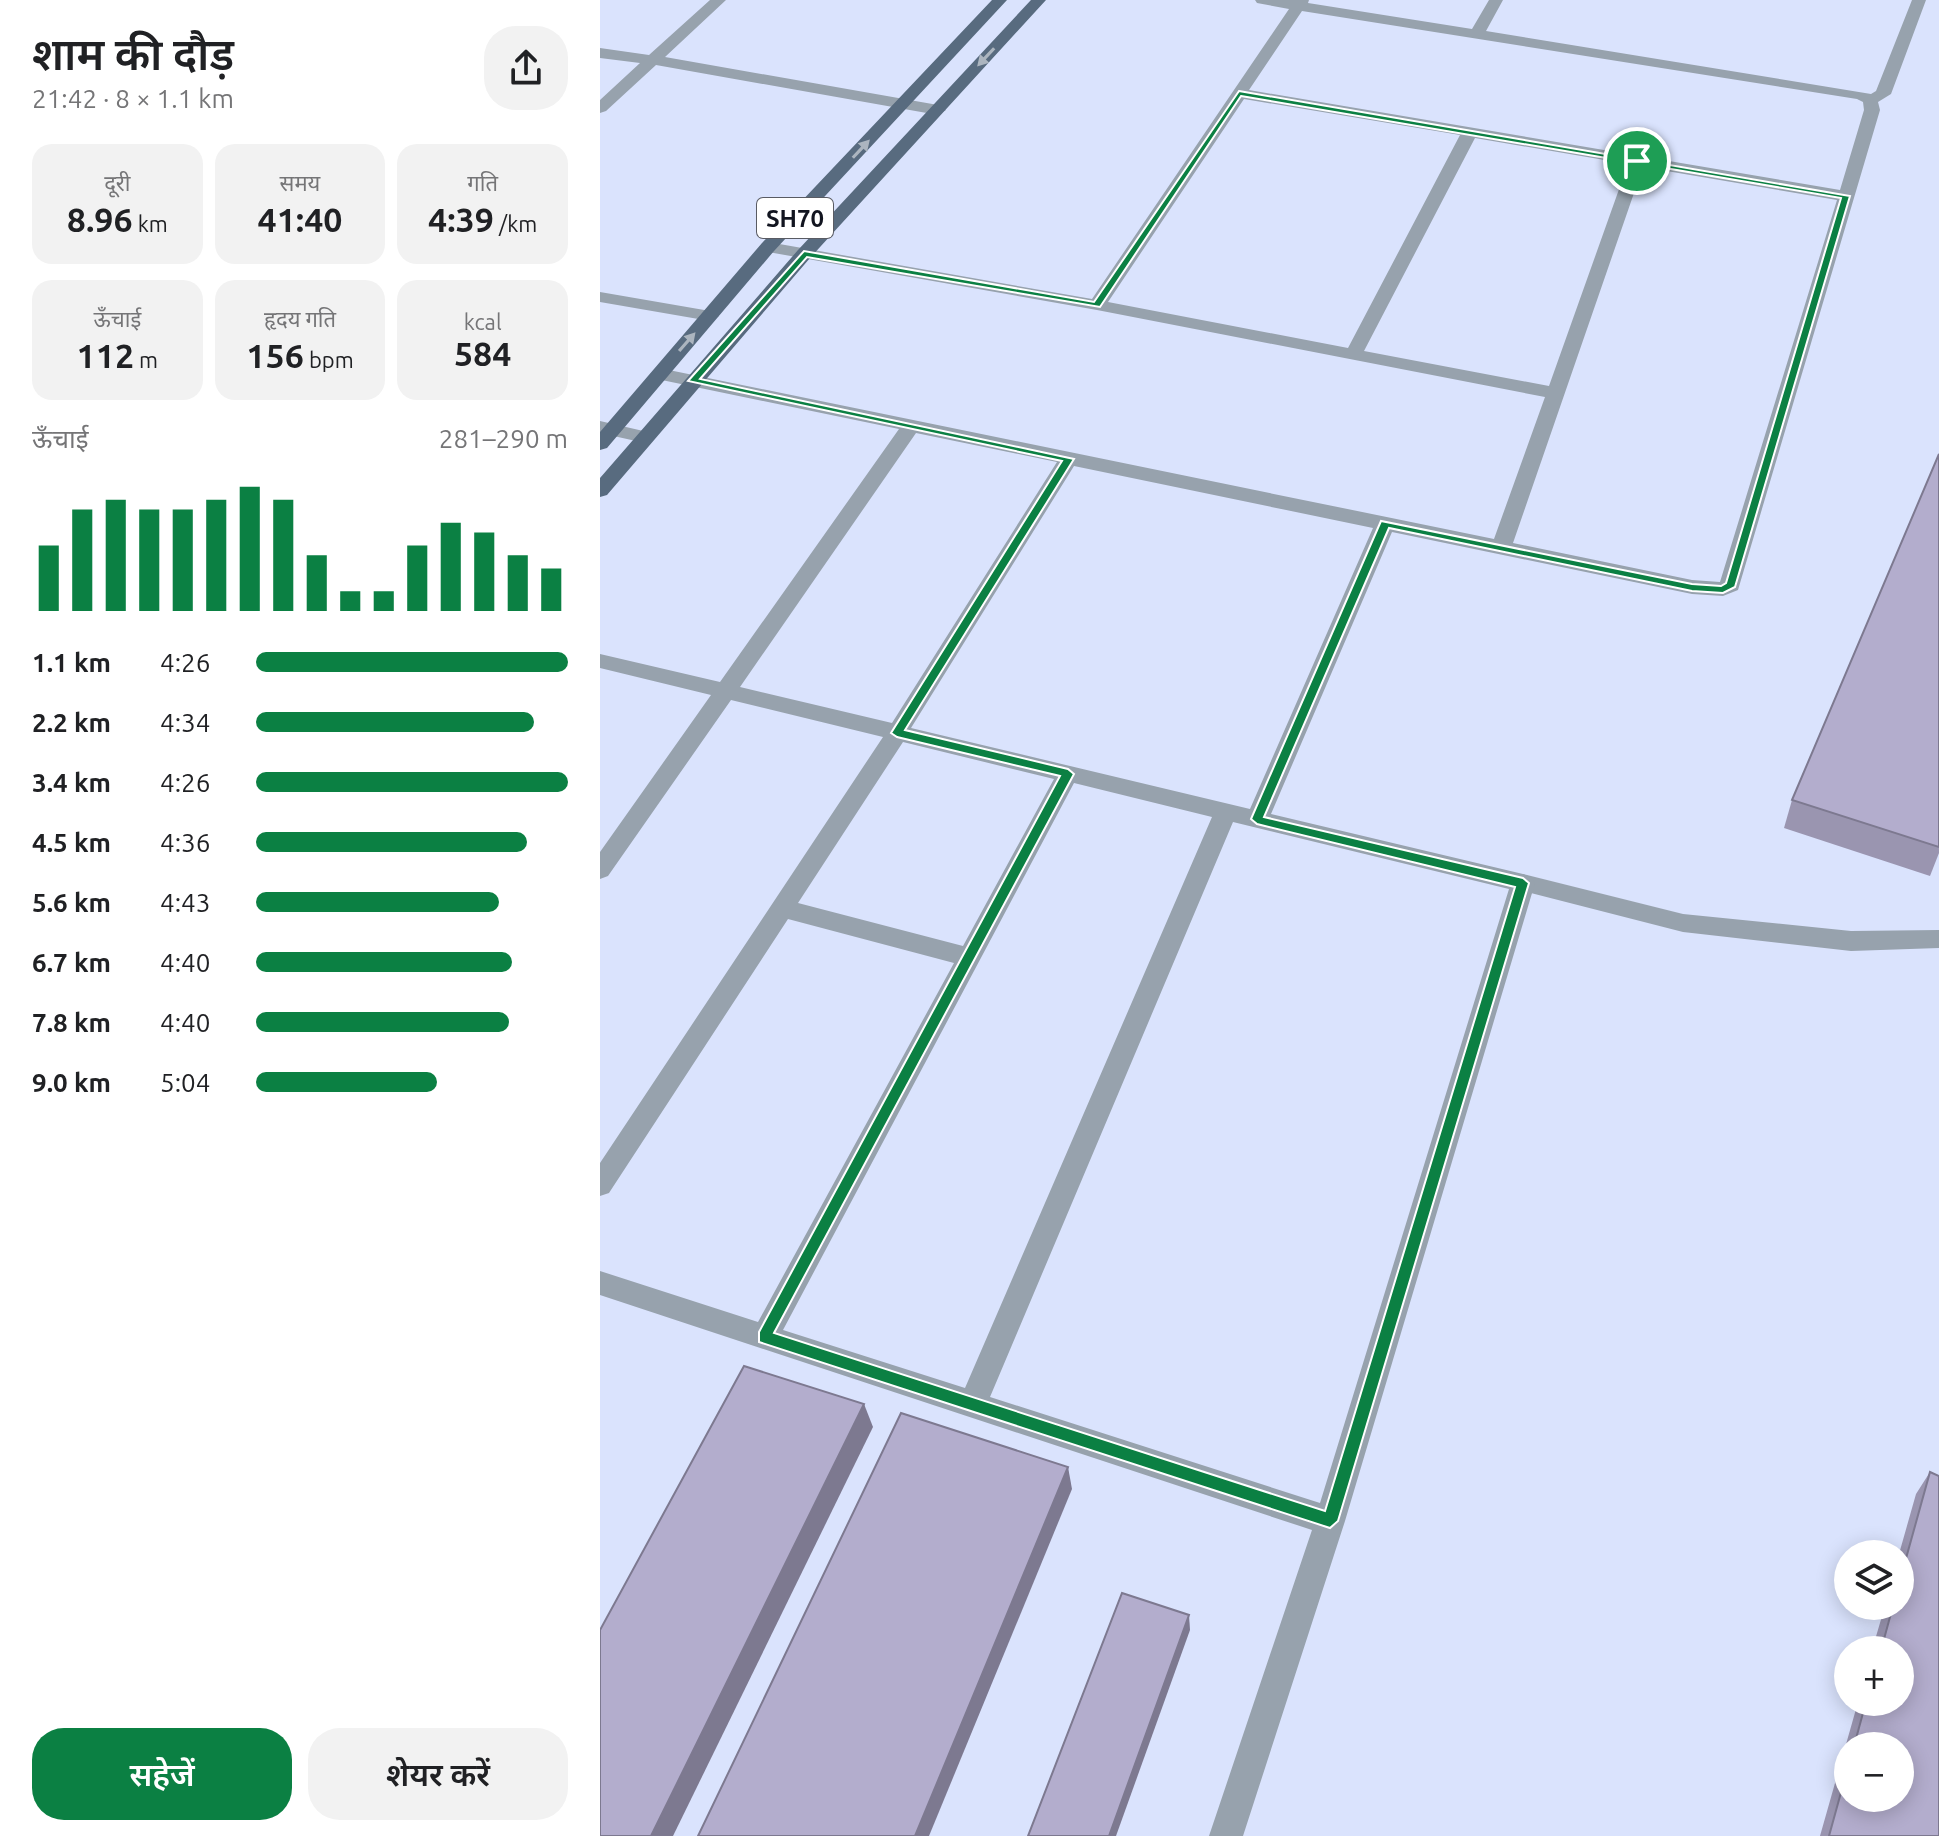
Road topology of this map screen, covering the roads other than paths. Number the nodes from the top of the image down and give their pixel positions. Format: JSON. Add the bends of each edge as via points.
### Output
{"nodes":[{"id":1,"x":719,"y":0,"type":"edge"},
{"id":2,"x":1000,"y":0,"type":"edge"},
{"id":3,"x":1039,"y":0,"type":"edge"},
{"id":4,"x":1262,"y":0,"type":"edge"},
{"id":5,"x":1496,"y":0,"type":"edge"},
{"id":6,"x":1919,"y":0,"type":"edge"},
{"id":7,"x":1300,"y":3,"type":"edge"},
{"id":8,"x":1477,"y":34,"type":"junction"},
{"id":9,"x":600,"y":53,"type":"edge"},
{"id":10,"x":653,"y":60,"type":"junction"},
{"id":11,"x":1239,"y":93,"type":"junction"},
{"id":12,"x":1870,"y":100,"type":"junction"},
{"id":13,"x":903,"y":103,"type":"junction"},
{"id":14,"x":600,"y":108,"type":"edge"},
{"id":15,"x":938,"y":110,"type":"junction"},
{"id":16,"x":1470,"y":132,"type":"junction"},
{"id":17,"x":1637,"y":161,"type":"junction"},
{"id":18,"x":1846,"y":196,"type":"junction"},
{"id":19,"x":768,"y":247,"type":"junction"},
{"id":20,"x":804,"y":254,"type":"junction"},
{"id":21,"x":600,"y":297,"type":"edge"},
{"id":22,"x":1097,"y":305,"type":"junction"},
{"id":23,"x":710,"y":316,"type":"junction"},
{"id":24,"x":1353,"y":355,"type":"junction"},
{"id":25,"x":659,"y":374,"type":"junction"},
{"id":26,"x":693,"y":381,"type":"junction"},
{"id":27,"x":1555,"y":393,"type":"junction"},
{"id":28,"x":911,"y":426,"type":"junction"},
{"id":29,"x":604,"y":434,"type":"edge"},
{"id":30,"x":645,"y":437,"type":"junction"},
{"id":31,"x":1069,"y":459,"type":"junction"},
{"id":32,"x":600,"y":491,"type":"edge"},
{"id":33,"x":1385,"y":524,"type":"junction"},
{"id":34,"x":1501,"y":548,"type":"junction"},
{"id":35,"x":600,"y":661,"type":"edge"},
{"id":36,"x":725,"y":691,"type":"junction"},
{"id":37,"x":897,"y":733,"type":"junction"},
{"id":38,"x":1068,"y":774,"type":"junction"},
{"id":39,"x":1226,"y":812,"type":"junction"},
{"id":40,"x":1257,"y":819,"type":"junction"},
{"id":41,"x":600,"y":870,"type":"edge"},
{"id":42,"x":1523,"y":883,"type":"junction"},
{"id":43,"x":782,"y":908,"type":"junction"},
{"id":44,"x":1936,"y":942,"type":"edge"},
{"id":45,"x":969,"y":957,"type":"junction"},
{"id":46,"x":600,"y":1185,"type":"edge"},
{"id":47,"x":600,"y":1283,"type":"edge"},
{"id":48,"x":764,"y":1337,"type":"junction"},
{"id":49,"x":972,"y":1405,"type":"junction"},
{"id":50,"x":1330,"y":1521,"type":"junction"},
{"id":51,"x":1226,"y":1836,"type":"edge"}],
"edges":[{"from":1,"to":10,"type":"street"},
{"from":2,"to":13,"type":"main road","number":"SH70"},
{"from":3,"to":15,"type":"main road","number":"SH70","one_way":true},
{"from":4,"to":7,"type":"street"},
{"from":5,"to":8,"type":"street"},
{"from":6,"to":12,"type":"street","via":[[1883,94]]},
{"from":7,"to":8,"type":"street"},
{"from":7,"to":11,"type":"street"},
{"from":8,"to":12,"type":"street"},
{"from":9,"to":10,"type":"street"},
{"from":10,"to":13,"type":"street"},
{"from":10,"to":14,"type":"street"},
{"from":11,"to":16,"type":"street"},
{"from":11,"to":22,"type":"street"},
{"from":12,"to":18,"type":"street","via":[[1872,110]]},
{"from":13,"to":15,"type":"street"},
{"from":19,"to":13,"type":"main road","number":"SH70","one_way":true},
{"from":15,"to":20,"type":"main road","number":"SH70"},
{"from":16,"to":17,"type":"street"},
{"from":16,"to":24,"type":"street"},
{"from":17,"to":18,"type":"street"},
{"from":17,"to":27,"type":"street"},
{"from":18,"to":34,"type":"street","via":[[1731,585],[1692,587]]},
{"from":19,"to":20,"type":"street"},
{"from":19,"to":23,"type":"main road","number":"SH70"},
{"from":20,"to":22,"type":"street"},
{"from":20,"to":26,"type":"main road","number":"SH70"},
{"from":21,"to":23,"type":"street"},
{"from":22,"to":24,"type":"street"},
{"from":25,"to":23,"type":"main road","number":"SH70","one_way":true},
{"from":24,"to":27,"type":"street"},
{"from":25,"to":26,"type":"street"},
{"from":25,"to":29,"type":"main road","number":"SH70"},
{"from":26,"to":28,"type":"street"},
{"from":26,"to":30,"type":"main road","number":"SH70"},
{"from":27,"to":34,"type":"street"},
{"from":28,"to":31,"type":"street"},
{"from":28,"to":36,"type":"street"},
{"from":29,"to":30,"type":"street"},
{"from":30,"to":32,"type":"main road","number":"SH70"},
{"from":31,"to":33,"type":"street"},
{"from":31,"to":37,"type":"street"},
{"from":33,"to":34,"type":"street"},
{"from":33,"to":40,"type":"street"},
{"from":35,"to":36,"type":"street"},
{"from":36,"to":37,"type":"street"},
{"from":36,"to":41,"type":"street"},
{"from":37,"to":38,"type":"street"},
{"from":37,"to":43,"type":"street"},
{"from":38,"to":39,"type":"street"},
{"from":38,"to":45,"type":"street"},
{"from":39,"to":40,"type":"street"},
{"from":39,"to":49,"type":"street"},
{"from":40,"to":42,"type":"street"},
{"from":42,"to":44,"type":"street","via":[[1683,923],[1851,941]]},
{"from":42,"to":50,"type":"street"},
{"from":43,"to":45,"type":"street"},
{"from":43,"to":46,"type":"street"},
{"from":45,"to":48,"type":"street"},
{"from":47,"to":48,"type":"street"},
{"from":48,"to":49,"type":"street"},
{"from":49,"to":50,"type":"street"},
{"from":50,"to":51,"type":"street"}]}
